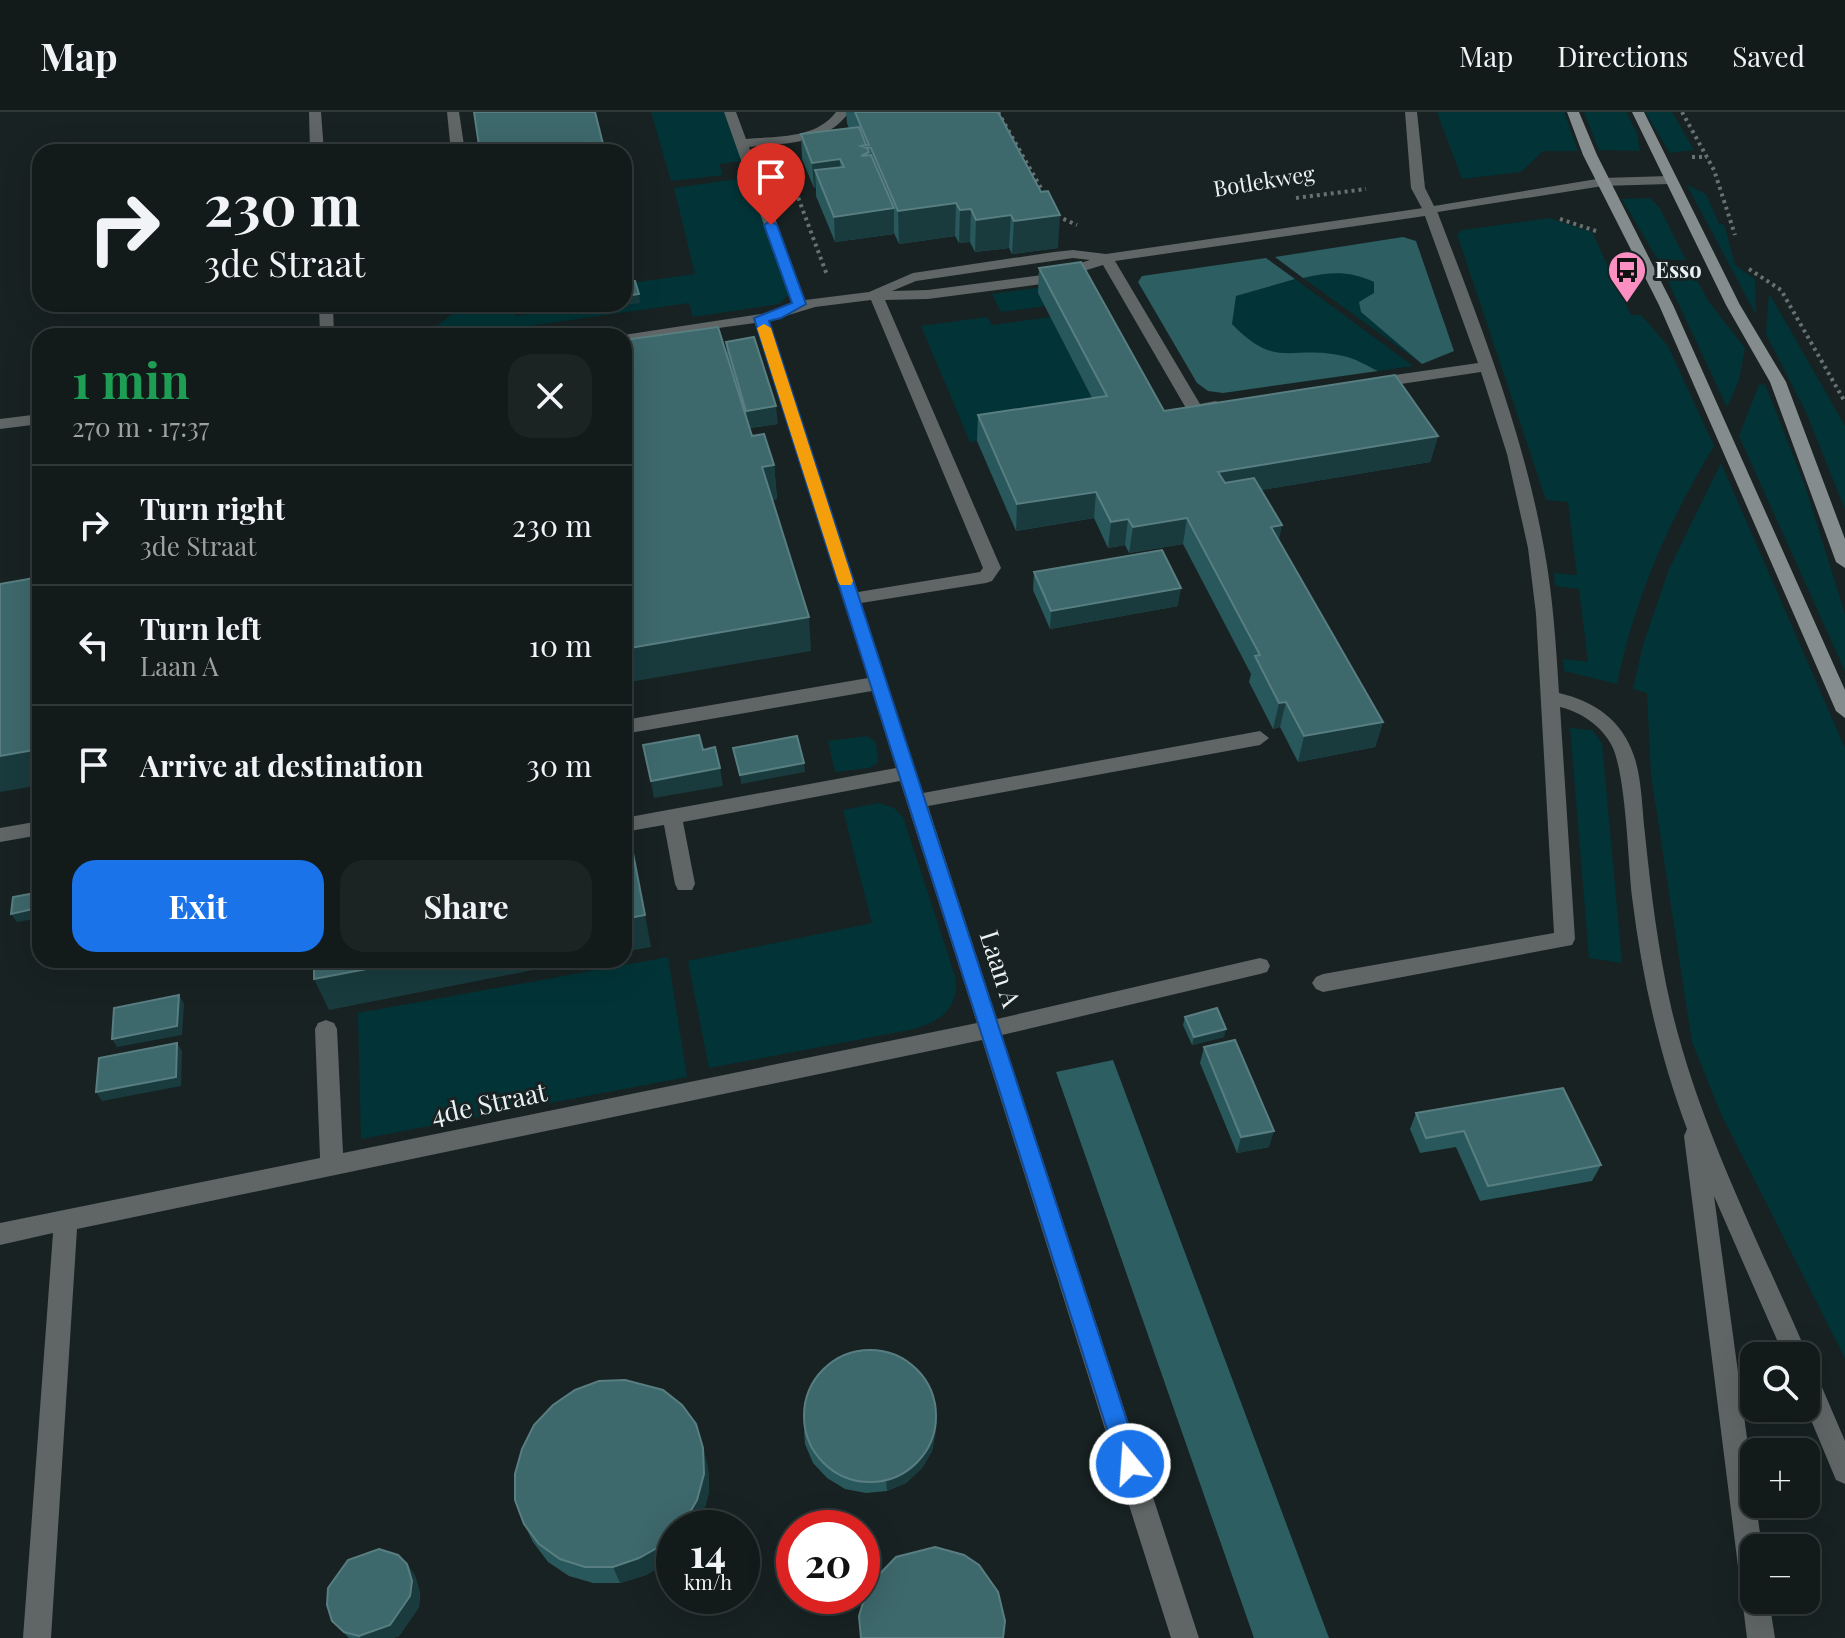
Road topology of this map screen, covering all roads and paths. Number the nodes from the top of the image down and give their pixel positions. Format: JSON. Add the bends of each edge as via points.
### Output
{"nodes":[{"id":1,"x":315,"y":112,"type":"edge"},
{"id":2,"x":453,"y":112,"type":"edge"},
{"id":3,"x":730,"y":112,"type":"edge"},
{"id":4,"x":820,"y":112,"type":"edge"},
{"id":5,"x":843,"y":112,"type":"edge"},
{"id":6,"x":998,"y":112,"type":"edge"},
{"id":7,"x":1411,"y":112,"type":"edge"},
{"id":8,"x":1573,"y":112,"type":"edge"},
{"id":9,"x":1638,"y":112,"type":"edge"},
{"id":10,"x":1682,"y":112,"type":"edge"},
{"id":11,"x":813,"y":134,"type":"junction"},
{"id":12,"x":777,"y":139,"type":"junction"},
{"id":13,"x":317,"y":144,"type":"edge"},
{"id":14,"x":457,"y":144,"type":"edge"},
{"id":15,"x":742,"y":144,"type":"junction"},
{"id":16,"x":1658,"y":156,"type":"junction"},
{"id":17,"x":1707,"y":157,"type":"junction"},
{"id":18,"x":1669,"y":180,"type":"junction"},
{"id":19,"x":1603,"y":182,"type":"junction"},
{"id":20,"x":1418,"y":188,"type":"junction"},
{"id":21,"x":1294,"y":199,"type":"dead end"},
{"id":22,"x":1049,"y":203,"type":"edge"},
{"id":23,"x":1430,"y":211,"type":"junction"},
{"id":24,"x":1055,"y":215,"type":"edge"},
{"id":25,"x":1086,"y":227,"type":"dead end"},
{"id":26,"x":1737,"y":244,"type":"dead end"},
{"id":27,"x":1106,"y":258,"type":"junction"},
{"id":28,"x":1742,"y":263,"type":"dead end"},
{"id":29,"x":875,"y":293,"type":"junction"},
{"id":30,"x":835,"y":299,"type":"junction"},
{"id":31,"x":799,"y":304,"type":"junction"},
{"id":32,"x":761,"y":318,"type":"junction"},
{"id":33,"x":632,"y":336,"type":"edge"},
{"id":34,"x":1485,"y":367,"type":"junction"},
{"id":35,"x":1363,"y":385,"type":"edge"},
{"id":36,"x":1845,"y":402,"type":"edge"},
{"id":37,"x":1226,"y":405,"type":"edge"},
{"id":38,"x":32,"y":420,"type":"edge"},
{"id":39,"x":0,"y":424,"type":"edge"},
{"id":40,"x":1845,"y":562,"type":"edge"},
{"id":41,"x":851,"y":599,"type":"junction"},
{"id":42,"x":878,"y":683,"type":"junction"},
{"id":43,"x":1550,"y":698,"type":"junction"},
{"id":44,"x":1845,"y":711,"type":"edge"},
{"id":45,"x":632,"y":726,"type":"edge"},
{"id":46,"x":1260,"y":738,"type":"dead end"},
{"id":47,"x":907,"y":773,"type":"junction"},
{"id":48,"x":918,"y":801,"type":"junction"},
{"id":49,"x":672,"y":816,"type":"junction"},
{"id":50,"x":632,"y":824,"type":"edge"},
{"id":51,"x":32,"y":829,"type":"edge"},
{"id":52,"x":0,"y":835,"type":"edge"},
{"id":53,"x":685,"y":884,"type":"dead end"},
{"id":54,"x":1260,"y":966,"type":"dead end"},
{"id":55,"x":1323,"y":983,"type":"dead end"},
{"id":56,"x":326,"y":1029,"type":"dead end"},
{"id":57,"x":990,"y":1029,"type":"junction"},
{"id":58,"x":1692,"y":1109,"type":"junction"},
{"id":59,"x":332,"y":1165,"type":"junction"},
{"id":60,"x":66,"y":1220,"type":"junction"},
{"id":61,"x":0,"y":1234,"type":"edge"},
{"id":62,"x":1790,"y":1342,"type":"edge"},
{"id":63,"x":1820,"y":1412,"type":"edge"},
{"id":64,"x":1845,"y":1471,"type":"edge"},
{"id":65,"x":1747,"y":1534,"type":"edge"},
{"id":66,"x":1758,"y":1614,"type":"edge"},
{"id":67,"x":37,"y":1638,"type":"edge"},
{"id":68,"x":1185,"y":1638,"type":"edge"},
{"id":69,"x":1761,"y":1638,"type":"edge"}],
"edges":[{"from":1,"to":13,"type":"street"},
{"from":2,"to":14,"type":"street"},
{"from":3,"to":15,"type":"street"},
{"from":4,"to":11,"type":"street"},
{"from":5,"to":11,"type":"street","via":[[828,129]]},
{"from":6,"to":22,"type":"path"},
{"from":7,"to":20,"type":"street"},
{"from":8,"to":19,"type":"main road"},
{"from":9,"to":16,"type":"main road"},
{"from":10,"to":17,"type":"path"},
{"from":11,"to":12,"type":"street"},
{"from":12,"to":15,"type":"street"},
{"from":12,"to":30,"type":"path"},
{"from":15,"to":31,"type":"street"},
{"from":16,"to":17,"type":"path"},
{"from":16,"to":18,"type":"main road"},
{"from":17,"to":26,"type":"path"},
{"from":18,"to":19,"type":"street"},
{"from":18,"to":40,"type":"main road","via":[[1778,382]]},
{"from":19,"to":23,"type":"street"},
{"from":19,"to":44,"type":"main road","via":[[1666,305]]},
{"from":20,"to":21,"type":"path","name":"Botlekweg","via":[[1356,189]]},
{"from":20,"to":23,"type":"street"},
{"from":23,"to":27,"type":"street"},
{"from":23,"to":34,"type":"street"},
{"from":24,"to":25,"type":"path"},
{"from":27,"to":29,"type":"street","via":[[1073,254],[913,277]]},
{"from":27,"to":29,"type":"street","via":[[1084,271],[1040,281],[921,295]]},
{"from":27,"to":37,"type":"street","via":[[1195,410]]},
{"from":28,"to":36,"type":"path","via":[[1781,290]]},
{"from":29,"to":30,"type":"street"},
{"from":29,"to":41,"type":"street","via":[[992,568],[986,577]]},
{"from":30,"to":31,"type":"street"},
{"from":31,"to":32,"type":"street"},
{"from":32,"to":33,"type":"street"},
{"from":32,"to":41,"type":"street","name":"Laan A"},
{"from":34,"to":35,"type":"street"},
{"from":34,"to":43,"type":"street","via":[[1515,454],[1536,548]]},
{"from":38,"to":39,"type":"street"},
{"from":41,"to":42,"type":"street","name":"Laan A"},
{"from":42,"to":45,"type":"street"},
{"from":42,"to":47,"type":"street","name":"Laan A"},
{"from":43,"to":55,"type":"street","via":[[1565,939]]},
{"from":43,"to":58,"type":"street","via":[[1600,716],[1611,725],[1626,758],[1654,978]]},
{"from":46,"to":48,"type":"street"},
{"from":47,"to":48,"type":"street","name":"Laan A"},
{"from":47,"to":49,"type":"street"},
{"from":48,"to":57,"type":"street","name":"Laan A"},
{"from":49,"to":50,"type":"street"},
{"from":49,"to":53,"type":"street"},
{"from":51,"to":52,"type":"street"},
{"from":54,"to":57,"type":"street","name":"4de Straat"},
{"from":56,"to":59,"type":"street"},
{"from":57,"to":59,"type":"street","name":"4de Straat"},
{"from":57,"to":68,"type":"street","name":"Laan A"},
{"from":58,"to":62,"type":"street"},
{"from":58,"to":65,"type":"street"},
{"from":59,"to":60,"type":"street","name":"4de Straat"},
{"from":60,"to":61,"type":"street","name":"4de Straat"},
{"from":60,"to":67,"type":"street"},
{"from":63,"to":64,"type":"street"},
{"from":66,"to":69,"type":"street"}]}
